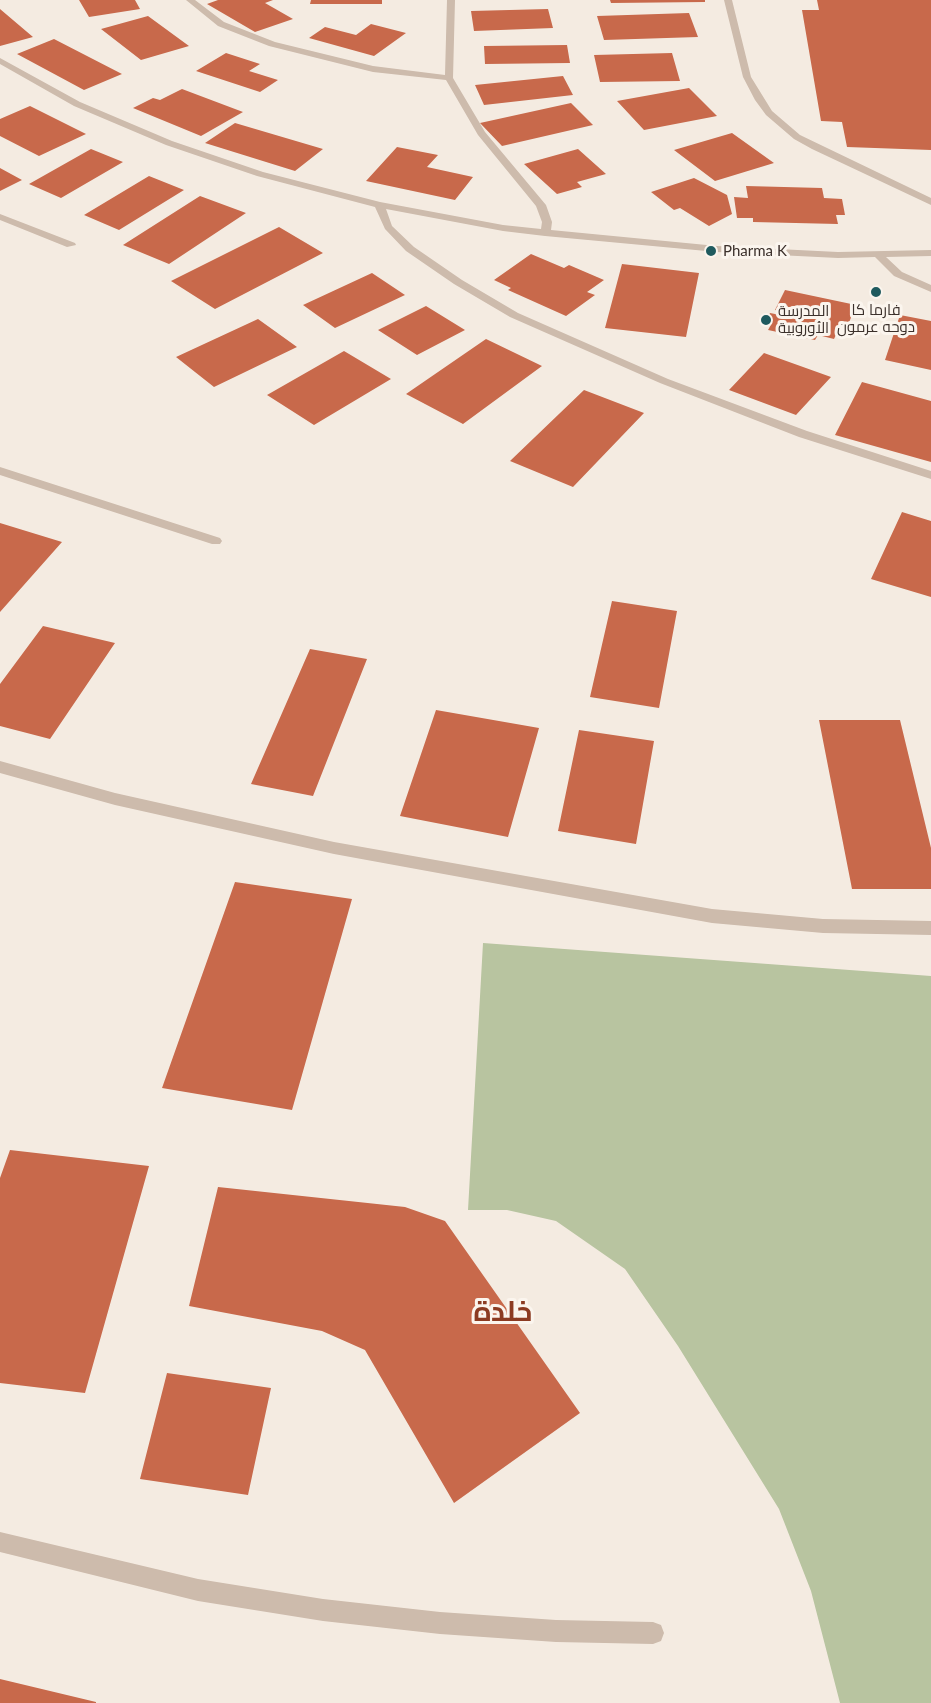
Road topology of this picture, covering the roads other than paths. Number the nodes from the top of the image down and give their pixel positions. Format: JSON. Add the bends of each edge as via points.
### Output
{"nodes":[{"id":1,"x":190,"y":0,"type":"edge"},
{"id":2,"x":451,"y":0,"type":"edge"},
{"id":3,"x":728,"y":0,"type":"edge"},
{"id":4,"x":0,"y":61,"type":"edge"},
{"id":5,"x":449,"y":78,"type":"junction"},
{"id":6,"x":931,"y":202,"type":"edge"},
{"id":7,"x":380,"y":205,"type":"junction"},
{"id":8,"x":0,"y":217,"type":"edge"},
{"id":9,"x":545,"y":233,"type":"junction"},
{"id":10,"x":71,"y":245,"type":"dead end"},
{"id":11,"x":931,"y":253,"type":"edge"},
{"id":12,"x":878,"y":255,"type":"junction"},
{"id":13,"x":931,"y":289,"type":"edge"},
{"id":14,"x":0,"y":471,"type":"edge"},
{"id":15,"x":931,"y":476,"type":"edge"},
{"id":16,"x":216,"y":542,"type":"dead end"},
{"id":17,"x":0,"y":767,"type":"edge"},
{"id":18,"x":931,"y":928,"type":"edge"},
{"id":19,"x":0,"y":1542,"type":"edge"},
{"id":20,"x":654,"y":1633,"type":"dead end"}],
"edges":[{"from":1,"to":5,"type":"street","via":[[221,24],[272,44],[373,69]]},
{"from":2,"to":5,"type":"street"},
{"from":3,"to":6,"type":"street","via":[[747,77],[769,112],[815,147]]},
{"from":4,"to":7,"type":"street","via":[[77,104],[169,143],[260,174]]},
{"from":5,"to":9,"type":"street","via":[[481,134],[541,205],[547,222]]},
{"from":7,"to":9,"type":"street"},
{"from":7,"to":15,"type":"street","via":[[388,227],[410,249],[514,315],[674,386]]},
{"from":8,"to":10,"type":"street"},
{"from":9,"to":12,"type":"street","via":[[761,252]]},
{"from":11,"to":12,"type":"street"},
{"from":12,"to":13,"type":"street","via":[[898,274]]},
{"from":14,"to":16,"type":"street"},
{"from":17,"to":18,"type":"street","via":[[115,799],[334,848],[712,916],[823,926]]},
{"from":19,"to":20,"type":"street","via":[[198,1590],[323,1610],[440,1623]]}]}
